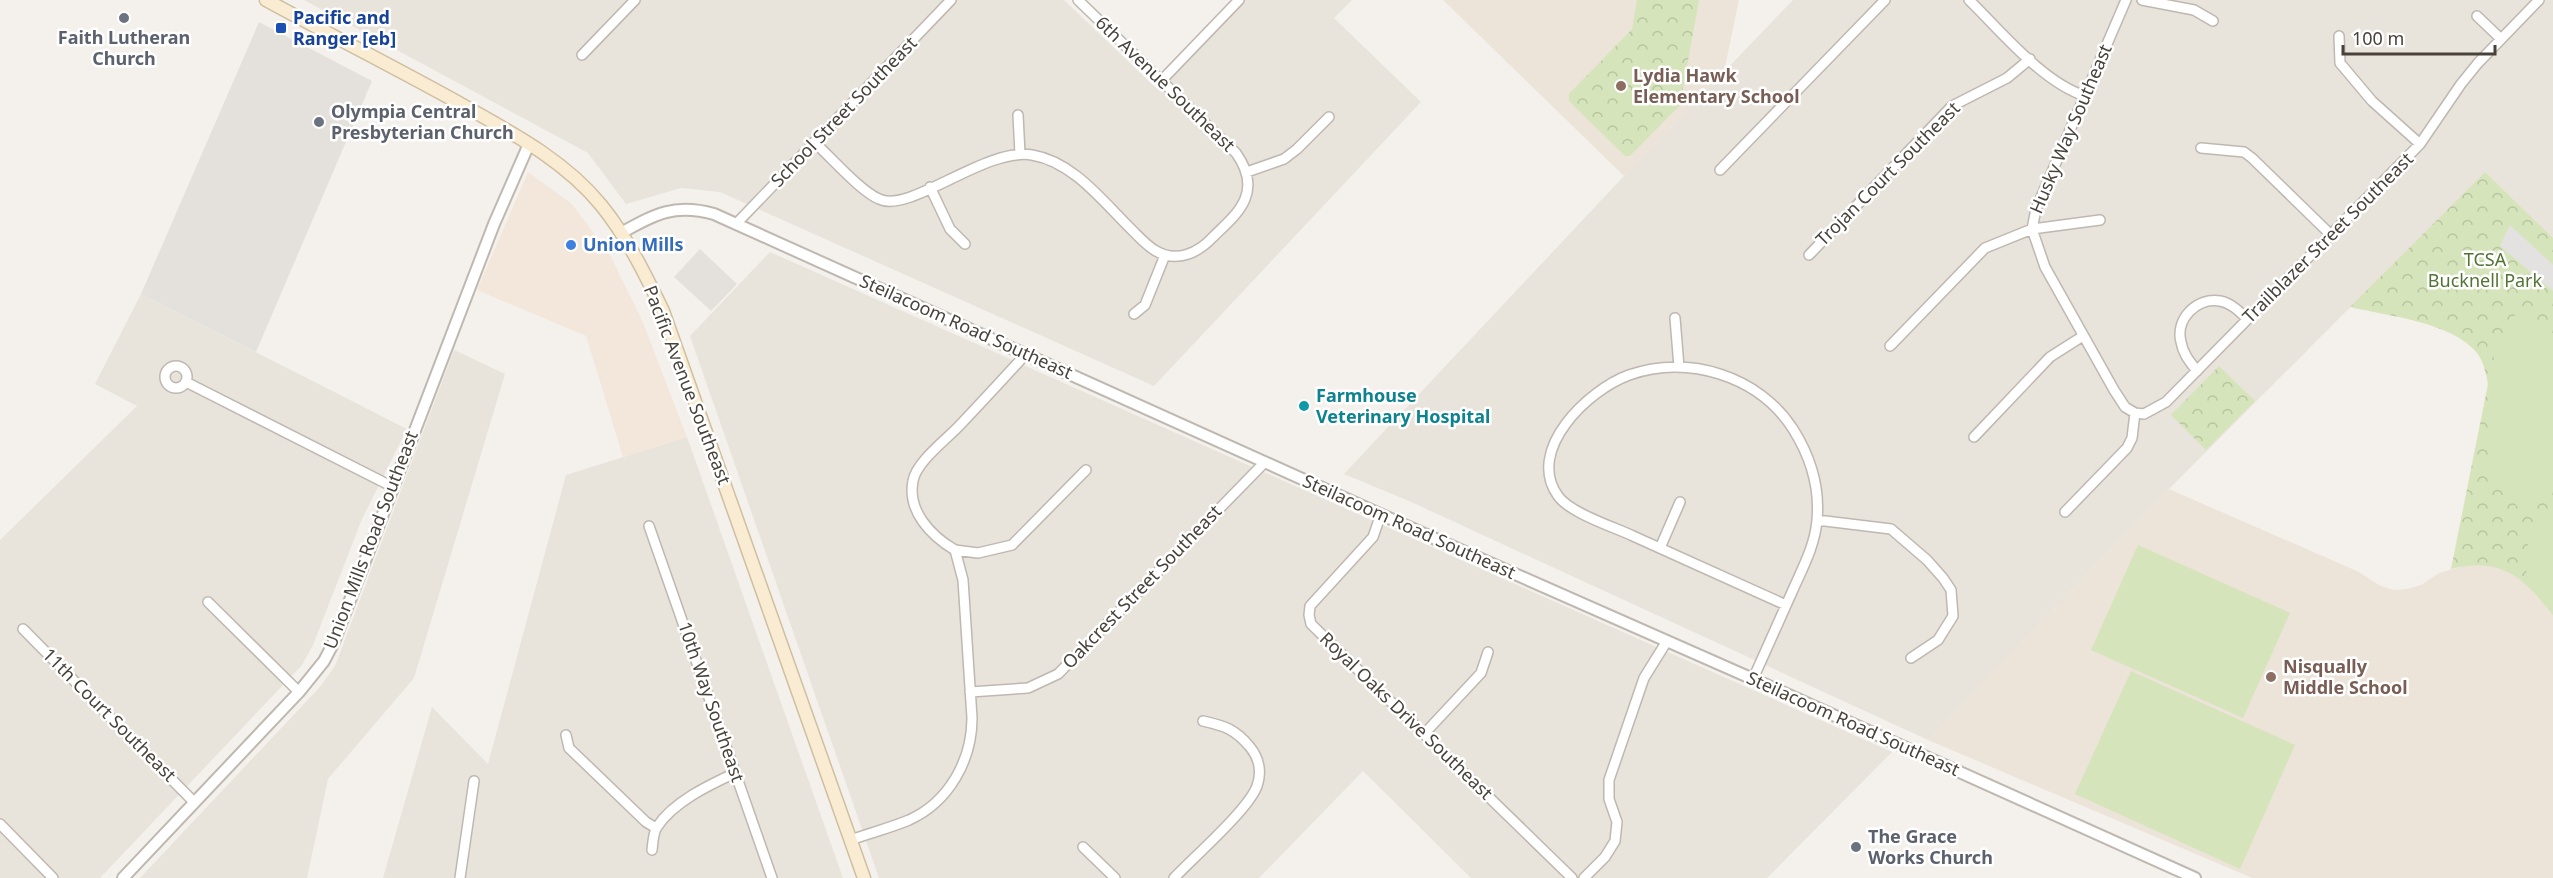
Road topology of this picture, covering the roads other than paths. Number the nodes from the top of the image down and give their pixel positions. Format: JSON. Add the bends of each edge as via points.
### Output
{"nodes":[{"id":1,"x":266,"y":0,"type":"edge"},
{"id":2,"x":635,"y":0,"type":"edge"},
{"id":3,"x":951,"y":0,"type":"edge"},
{"id":4,"x":1078,"y":0,"type":"edge"},
{"id":5,"x":1239,"y":0,"type":"edge"},
{"id":6,"x":1885,"y":0,"type":"edge"},
{"id":7,"x":1969,"y":0,"type":"edge"},
{"id":8,"x":2126,"y":0,"type":"edge"},
{"id":9,"x":2142,"y":0,"type":"edge"},
{"id":10,"x":2539,"y":0,"type":"edge"},
{"id":11,"x":2477,"y":16,"type":"dead end"},
{"id":12,"x":2214,"y":21,"type":"dead end"},
{"id":13,"x":2339,"y":36,"type":"dead end"},
{"id":14,"x":2501,"y":39,"type":"junction"},
{"id":15,"x":582,"y":55,"type":"dead end"},
{"id":16,"x":2030,"y":59,"type":"junction"},
{"id":17,"x":1161,"y":81,"type":"junction"},
{"id":18,"x":2085,"y":96,"type":"junction"},
{"id":19,"x":1018,"y":115,"type":"dead end"},
{"id":20,"x":1329,"y":117,"type":"dead end"},
{"id":21,"x":814,"y":142,"type":"junction"},
{"id":22,"x":528,"y":144,"type":"junction"},
{"id":23,"x":2420,"y":144,"type":"junction"},
{"id":24,"x":2201,"y":148,"type":"dead end"},
{"id":25,"x":1020,"y":154,"type":"junction"},
{"id":26,"x":1720,"y":170,"type":"dead end"},
{"id":27,"x":1247,"y":172,"type":"junction"},
{"id":28,"x":930,"y":187,"type":"junction"},
{"id":29,"x":2100,"y":220,"type":"dead end"},
{"id":30,"x":736,"y":224,"type":"junction"},
{"id":31,"x":2032,"y":229,"type":"junction"},
{"id":32,"x":621,"y":233,"type":"junction"},
{"id":33,"x":2331,"y":235,"type":"junction"},
{"id":34,"x":965,"y":244,"type":"dead end"},
{"id":35,"x":1166,"y":255,"type":"junction"},
{"id":36,"x":1809,"y":255,"type":"dead end"},
{"id":37,"x":1134,"y":314,"type":"dead end"},
{"id":38,"x":1675,"y":318,"type":"dead end"},
{"id":39,"x":2247,"y":319,"type":"junction"},
{"id":40,"x":2083,"y":336,"type":"junction"},
{"id":41,"x":1890,"y":346,"type":"dead end"},
{"id":42,"x":1026,"y":354,"type":"junction"},
{"id":43,"x":1679,"y":368,"type":"junction"},
{"id":44,"x":2197,"y":371,"type":"junction"},
{"id":45,"x":186,"y":382,"type":"dead end"},
{"id":46,"x":2135,"y":413,"type":"junction"},
{"id":47,"x":1974,"y":436,"type":"dead end"},
{"id":48,"x":1265,"y":462,"type":"junction"},
{"id":49,"x":1086,"y":470,"type":"dead end"},
{"id":50,"x":393,"y":488,"type":"junction"},
{"id":51,"x":1680,"y":502,"type":"dead end"},
{"id":52,"x":2065,"y":512,"type":"dead end"},
{"id":53,"x":1381,"y":514,"type":"junction"},
{"id":54,"x":1817,"y":520,"type":"junction"},
{"id":55,"x":650,"y":526,"type":"dead end"},
{"id":56,"x":1660,"y":548,"type":"junction"},
{"id":57,"x":955,"y":550,"type":"junction"},
{"id":58,"x":208,"y":602,"type":"dead end"},
{"id":59,"x":1786,"y":605,"type":"junction"},
{"id":60,"x":23,"y":629,"type":"dead end"},
{"id":61,"x":1667,"y":640,"type":"junction"},
{"id":62,"x":1488,"y":652,"type":"dead end"},
{"id":63,"x":1911,"y":658,"type":"dead end"},
{"id":64,"x":1754,"y":679,"type":"junction"},
{"id":65,"x":299,"y":692,"type":"junction"},
{"id":66,"x":970,"y":692,"type":"junction"},
{"id":67,"x":1203,"y":721,"type":"dead end"},
{"id":68,"x":1424,"y":734,"type":"junction"},
{"id":69,"x":566,"y":735,"type":"dead end"},
{"id":70,"x":735,"y":773,"type":"junction"},
{"id":71,"x":474,"y":781,"type":"dead end"},
{"id":72,"x":194,"y":802,"type":"junction"},
{"id":73,"x":0,"y":824,"type":"edge"},
{"id":74,"x":656,"y":828,"type":"junction"},
{"id":75,"x":850,"y":840,"type":"junction"},
{"id":76,"x":1083,"y":848,"type":"dead end"},
{"id":77,"x":652,"y":850,"type":"dead end"},
{"id":78,"x":53,"y":878,"type":"edge"},
{"id":79,"x":123,"y":878,"type":"edge"},
{"id":80,"x":460,"y":878,"type":"edge"},
{"id":81,"x":772,"y":878,"type":"edge"},
{"id":82,"x":864,"y":878,"type":"edge"},
{"id":83,"x":1115,"y":878,"type":"edge"},
{"id":84,"x":1174,"y":878,"type":"edge"},
{"id":85,"x":1572,"y":878,"type":"edge"},
{"id":86,"x":1584,"y":878,"type":"edge"},
{"id":87,"x":2195,"y":878,"type":"edge"}],
"edges":[{"from":1,"to":22,"type":"main road","name":"Pacific Avenue Southeast"},
{"from":2,"to":15,"type":"street"},
{"from":3,"to":21,"type":"street","name":"School Street Southeast"},
{"from":4,"to":17,"type":"street","name":"6th Avenue Southeast"},
{"from":5,"to":17,"type":"street"},
{"from":6,"to":26,"type":"street"},
{"from":7,"to":16,"type":"street"},
{"from":8,"to":18,"type":"street","name":"Husky Way Southeast"},
{"from":9,"to":12,"type":"street","via":[[2194,10]]},
{"from":10,"to":14,"type":"street","name":"Trailblazer Street Southeast"},
{"from":11,"to":14,"type":"street"},
{"from":13,"to":23,"type":"street","via":[[2340,63],[2372,101]]},
{"from":14,"to":23,"type":"street","name":"Trailblazer Street Southeast","via":[[2460,84]]},
{"from":16,"to":18,"type":"street","via":[[2058,84]]},
{"from":16,"to":36,"type":"street","name":"Trojan Court Southeast","via":[[2007,78],[1952,106]]},
{"from":17,"to":27,"type":"street","name":"6th Avenue Southeast","via":[[1236,153]]},
{"from":18,"to":31,"type":"street","name":"Husky Way Southeast","via":[[2036,208]]},
{"from":19,"to":25,"type":"street"},
{"from":20,"to":27,"type":"street","via":[[1284,159]]},
{"from":21,"to":28,"type":"street","via":[[878,199],[896,202]]},
{"from":21,"to":30,"type":"street","name":"School Street Southeast"},
{"from":22,"to":32,"type":"main road","name":"Pacific Avenue Southeast","via":[[583,186]]},
{"from":22,"to":50,"type":"street","name":"Union Mills Road Southeast"},
{"from":23,"to":33,"type":"street","name":"Trailblazer Street Southeast"},
{"from":24,"to":33,"type":"street","via":[[2244,152]]},
{"from":25,"to":28,"type":"street","via":[[994,158]]},
{"from":25,"to":35,"type":"street","via":[[1050,159],[1069,170],[1147,245]]},
{"from":27,"to":35,"type":"street","via":[[1243,203],[1205,246],[1186,255]]},
{"from":28,"to":34,"type":"street","via":[[950,229]]},
{"from":29,"to":31,"type":"street"},
{"from":30,"to":32,"type":"street","name":"Steilacoom Road Southeast","via":[[714,214],[681,208]]},
{"from":30,"to":42,"type":"street","name":"Steilacoom Road Southeast"},
{"from":31,"to":40,"type":"street","name":"Husky Way Southeast","via":[[2045,267]]},
{"from":31,"to":41,"type":"street","via":[[1985,248]]},
{"from":32,"to":75,"type":"main road","name":"Pacific Avenue Southeast","via":[[663,311]]},
{"from":33,"to":39,"type":"street","name":"Trailblazer Street Southeast"},
{"from":35,"to":37,"type":"street","via":[[1145,305]]},
{"from":38,"to":43,"type":"street"},
{"from":39,"to":44,"type":"street","name":"Trailblazer Street Southeast"},
{"from":39,"to":44,"type":"street","via":[[2221,302],[2201,303],[2188,313],[2180,340]]},
{"from":40,"to":46,"type":"street","name":"Husky Way Southeast","via":[[2125,407]]},
{"from":40,"to":47,"type":"street","via":[[2050,357]]},
{"from":42,"to":48,"type":"street","name":"Steilacoom Road Southeast"},
{"from":42,"to":57,"type":"street","via":[[932,452],[913,478],[912,494],[926,528]]},
{"from":43,"to":54,"type":"street","via":[[1724,375],[1741,382],[1773,406],[1797,437],[1809,464],[1818,498]]},
{"from":43,"to":56,"type":"street","via":[[1651,370],[1611,384],[1571,418],[1550,453],[1549,472],[1559,498]]},
{"from":44,"to":46,"type":"street","name":"Trailblazer Street Southeast","via":[[2156,409]]},
{"from":45,"to":50,"type":"street"},
{"from":46,"to":52,"type":"street","via":[[2127,448]]},
{"from":48,"to":53,"type":"street","name":"Steilacoom Road Southeast"},
{"from":48,"to":66,"type":"street","name":"Oakcrest Street Southeast","via":[[1058,674],[1028,688]]},
{"from":49,"to":57,"type":"street","via":[[1012,545],[978,553]]},
{"from":50,"to":65,"type":"street","name":"Union Mills Road Southeast","via":[[334,642]]},
{"from":51,"to":56,"type":"street"},
{"from":53,"to":61,"type":"street","name":"Steilacoom Road Southeast"},
{"from":53,"to":68,"type":"street","name":"Royal Oaks Drive Southeast","via":[[1373,537],[1316,598],[1309,615],[1311,624]]},
{"from":54,"to":59,"type":"street","via":[[1814,541]]},
{"from":54,"to":63,"type":"street","via":[[1884,528],[1900,535],[1943,578],[1951,590],[1953,616],[1938,640]]},
{"from":55,"to":70,"type":"street","name":"10th Way Southeast"},
{"from":56,"to":59,"type":"street"},
{"from":57,"to":66,"type":"street","via":[[963,580]]},
{"from":58,"to":65,"type":"street"},
{"from":59,"to":64,"type":"street"},
{"from":60,"to":72,"type":"street","name":"11th Court Southeast"},
{"from":61,"to":64,"type":"street","name":"Steilacoom Road Southeast"},
{"from":61,"to":86,"type":"street","via":[[1644,678],[1609,780],[1609,799],[1617,822],[1615,841]]},
{"from":62,"to":68,"type":"street","via":[[1481,672]]},
{"from":64,"to":87,"type":"street","name":"Steilacoom Road Southeast"},
{"from":65,"to":72,"type":"street","name":"Union Mills Road Southeast"},
{"from":66,"to":75,"type":"street","via":[[970,748],[954,780],[916,816]]},
{"from":67,"to":84,"type":"street","via":[[1225,726],[1248,744],[1258,761],[1259,779],[1248,802]]},
{"from":68,"to":85,"type":"street","name":"Royal Oaks Drive Southeast"},
{"from":69,"to":74,"type":"street","via":[[568,748]]},
{"from":70,"to":74,"type":"street","via":[[703,788]]},
{"from":70,"to":81,"type":"street","name":"10th Way Southeast"},
{"from":71,"to":80,"type":"street"},
{"from":72,"to":79,"type":"street","name":"Union Mills Road Southeast"},
{"from":73,"to":78,"type":"street"},
{"from":74,"to":77,"type":"street"},
{"from":75,"to":82,"type":"main road","name":"Pacific Avenue Southeast"},
{"from":76,"to":83,"type":"street"}]}
